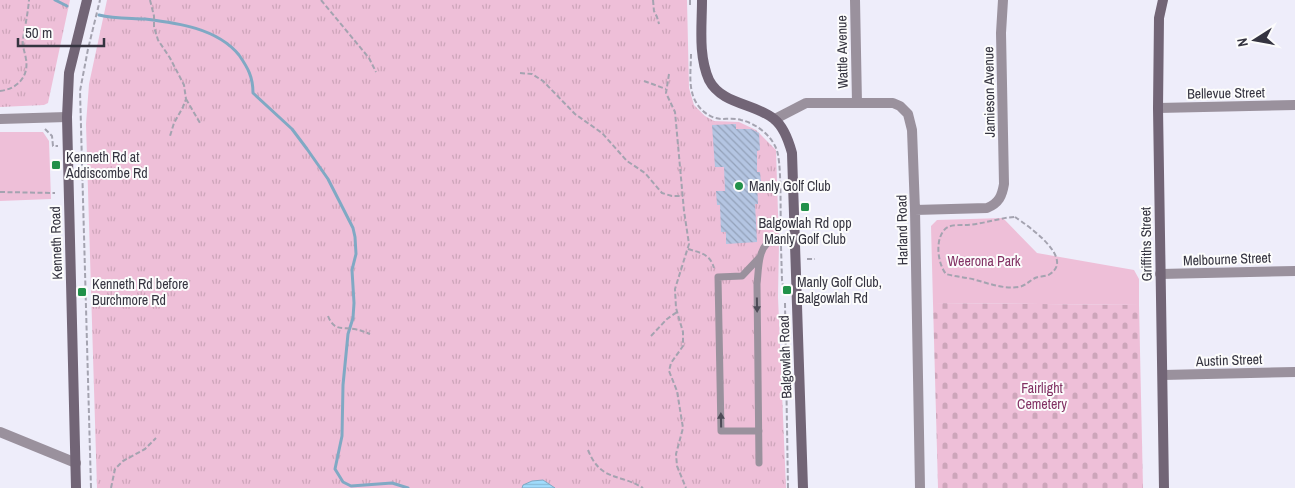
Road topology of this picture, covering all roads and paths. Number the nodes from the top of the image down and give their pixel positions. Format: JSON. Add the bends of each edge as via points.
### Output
{"nodes":[{"id":1,"x":29,"y":0,"type":"edge"},
{"id":2,"x":86,"y":0,"type":"edge"},
{"id":3,"x":100,"y":0,"type":"edge"},
{"id":4,"x":150,"y":0,"type":"edge"},
{"id":5,"x":321,"y":0,"type":"edge"},
{"id":6,"x":652,"y":0,"type":"edge"},
{"id":7,"x":690,"y":0,"type":"edge"},
{"id":8,"x":702,"y":0,"type":"edge"},
{"id":9,"x":855,"y":0,"type":"edge"},
{"id":10,"x":1003,"y":0,"type":"edge"},
{"id":11,"x":1163,"y":0,"type":"edge"},
{"id":12,"x":690,"y":10,"type":"dead end"},
{"id":13,"x":659,"y":24,"type":"dead end"},
{"id":14,"x":691,"y":48,"type":"dead end"},
{"id":15,"x":376,"y":72,"type":"dead end"},
{"id":16,"x":520,"y":72,"type":"dead end"},
{"id":17,"x":669,"y":74,"type":"dead end"},
{"id":18,"x":644,"y":81,"type":"dead end"},
{"id":19,"x":666,"y":89,"type":"junction"},
{"id":20,"x":0,"y":91,"type":"edge"},
{"id":21,"x":186,"y":100,"type":"junction"},
{"id":22,"x":857,"y":103,"type":"junction"},
{"id":23,"x":1295,"y":106,"type":"edge"},
{"id":24,"x":1158,"y":108,"type":"junction"},
{"id":25,"x":67,"y":117,"type":"junction"},
{"id":26,"x":0,"y":118,"type":"edge"},
{"id":27,"x":775,"y":119,"type":"junction"},
{"id":28,"x":200,"y":123,"type":"dead end"},
{"id":29,"x":44,"y":128,"type":"dead end"},
{"id":30,"x":170,"y":136,"type":"dead end"},
{"id":31,"x":53,"y":146,"type":"dead end"},
{"id":32,"x":0,"y":192,"type":"edge"},
{"id":33,"x":54,"y":193,"type":"dead end"},
{"id":34,"x":682,"y":196,"type":"junction"},
{"id":35,"x":915,"y":210,"type":"junction"},
{"id":36,"x":781,"y":238,"type":"junction"},
{"id":37,"x":795,"y":238,"type":"junction"},
{"id":38,"x":1053,"y":248,"type":"joint"},
{"id":39,"x":688,"y":249,"type":"junction"},
{"id":40,"x":760,"y":256,"type":"junction"},
{"id":41,"x":1295,"y":271,"type":"edge"},
{"id":42,"x":1160,"y":274,"type":"junction"},
{"id":43,"x":718,"y":277,"type":"junction"},
{"id":44,"x":677,"y":312,"type":"junction"},
{"id":45,"x":328,"y":316,"type":"dead end"},
{"id":46,"x":370,"y":334,"type":"dead end"},
{"id":47,"x":651,"y":336,"type":"dead end"},
{"id":48,"x":1295,"y":372,"type":"edge"},
{"id":49,"x":1163,"y":375,"type":"junction"},
{"id":50,"x":759,"y":431,"type":"junction"},
{"id":51,"x":0,"y":432,"type":"edge"},
{"id":52,"x":156,"y":438,"type":"dead end"},
{"id":53,"x":588,"y":450,"type":"dead end"},
{"id":54,"x":76,"y":463,"type":"junction"},
{"id":55,"x":759,"y":463,"type":"dead end"},
{"id":56,"x":76,"y":488,"type":"edge"},
{"id":57,"x":91,"y":488,"type":"edge"},
{"id":58,"x":111,"y":488,"type":"edge"},
{"id":59,"x":643,"y":488,"type":"edge"},
{"id":60,"x":686,"y":488,"type":"edge"},
{"id":61,"x":788,"y":488,"type":"edge"},
{"id":62,"x":803,"y":488,"type":"edge"},
{"id":63,"x":920,"y":488,"type":"edge"},
{"id":64,"x":1164,"y":488,"type":"edge"}],
"edges":[{"from":1,"to":20,"type":"path","via":[[23,38],[27,66],[17,86]]},
{"from":2,"to":25,"type":"street","name":"Kenneth Road","via":[[69,73]]},
{"from":3,"to":57,"type":"path","via":[[80,91]]},
{"from":4,"to":21,"type":"path","via":[[158,40],[184,85]]},
{"from":5,"to":15,"type":"path","via":[[369,58]]},
{"from":6,"to":13,"type":"path"},
{"from":7,"to":12,"type":"path"},
{"from":8,"to":27,"type":"street","via":[[702,50],[713,86],[730,99]]},
{"from":9,"to":22,"type":"street","name":"Wattle Avenue"},
{"from":10,"to":35,"type":"street","name":"Jamieson Avenue","via":[[1003,193],[994,205],[987,208]]},
{"from":11,"to":24,"type":"street","name":"Griffiths Street","via":[[1159,18]]},
{"from":14,"to":36,"type":"path","via":[[692,92],[703,111],[719,119],[739,119],[749,123],[760,129],[777,148]]},
{"from":16,"to":34,"type":"path","via":[[532,74],[543,81],[575,114],[602,133],[662,193]]},
{"from":17,"to":19,"type":"path"},
{"from":18,"to":19,"type":"path"},
{"from":19,"to":34,"type":"path","via":[[676,112]]},
{"from":21,"to":28,"type":"path"},
{"from":21,"to":30,"type":"path"},
{"from":22,"to":27,"type":"street","name":"Harland Road","via":[[806,103]]},
{"from":22,"to":35,"type":"street","name":"Harland Road","via":[[893,104],[908,114],[912,130]]},
{"from":23,"to":24,"type":"street","name":"Bellevue Street"},
{"from":24,"to":42,"type":"street","name":"Griffiths Street"},
{"from":25,"to":26,"type":"street"},
{"from":25,"to":54,"type":"street","name":"Kenneth Road"},
{"from":27,"to":37,"type":"street","name":"Balgowlah Road","via":[[792,153]]},
{"from":29,"to":31,"type":"path","via":[[52,136]]},
{"from":32,"to":33,"type":"path"},
{"from":34,"to":39,"type":"path","via":[[690,244]]},
{"from":35,"to":63,"type":"street","name":"Harland Road"},
{"from":36,"to":37,"type":"lane"},
{"from":36,"to":40,"type":"lane","via":[[765,246]]},
{"from":36,"to":61,"type":"path"},
{"from":37,"to":62,"type":"street","name":"Balgowlah Road"},
{"from":38,"to":38,"type":"path","via":[[1056,261],[1050,274],[1035,278],[1028,284],[1008,288],[946,274],[938,254],[942,232],[949,226],[1015,217]]},
{"from":39,"to":43,"type":"path","via":[[712,260]]},
{"from":39,"to":44,"type":"path","via":[[675,289]]},
{"from":40,"to":43,"type":"lane","via":[[742,276]]},
{"from":40,"to":50,"type":"lane","one_way":true,"via":[[757,284]]},
{"from":41,"to":42,"type":"street","name":"Melbourne Street"},
{"from":42,"to":49,"type":"street","name":"Griffiths Street"},
{"from":50,"to":43,"type":"lane","one_way":true,"via":[[721,431]]},
{"from":44,"to":47,"type":"path"},
{"from":44,"to":60,"type":"path","via":[[683,346],[669,371],[677,391],[683,428],[676,454],[677,466]]},
{"from":45,"to":46,"type":"path","via":[[337,328]]},
{"from":48,"to":49,"type":"street","name":"Austin Street"},
{"from":49,"to":64,"type":"street","name":"Griffiths Street"},
{"from":50,"to":55,"type":"lane"},
{"from":51,"to":54,"type":"street"},
{"from":52,"to":58,"type":"path","via":[[115,469]]},
{"from":53,"to":59,"type":"path","via":[[593,463],[603,472]]},
{"from":54,"to":56,"type":"street","name":"Kenneth Road"}]}
